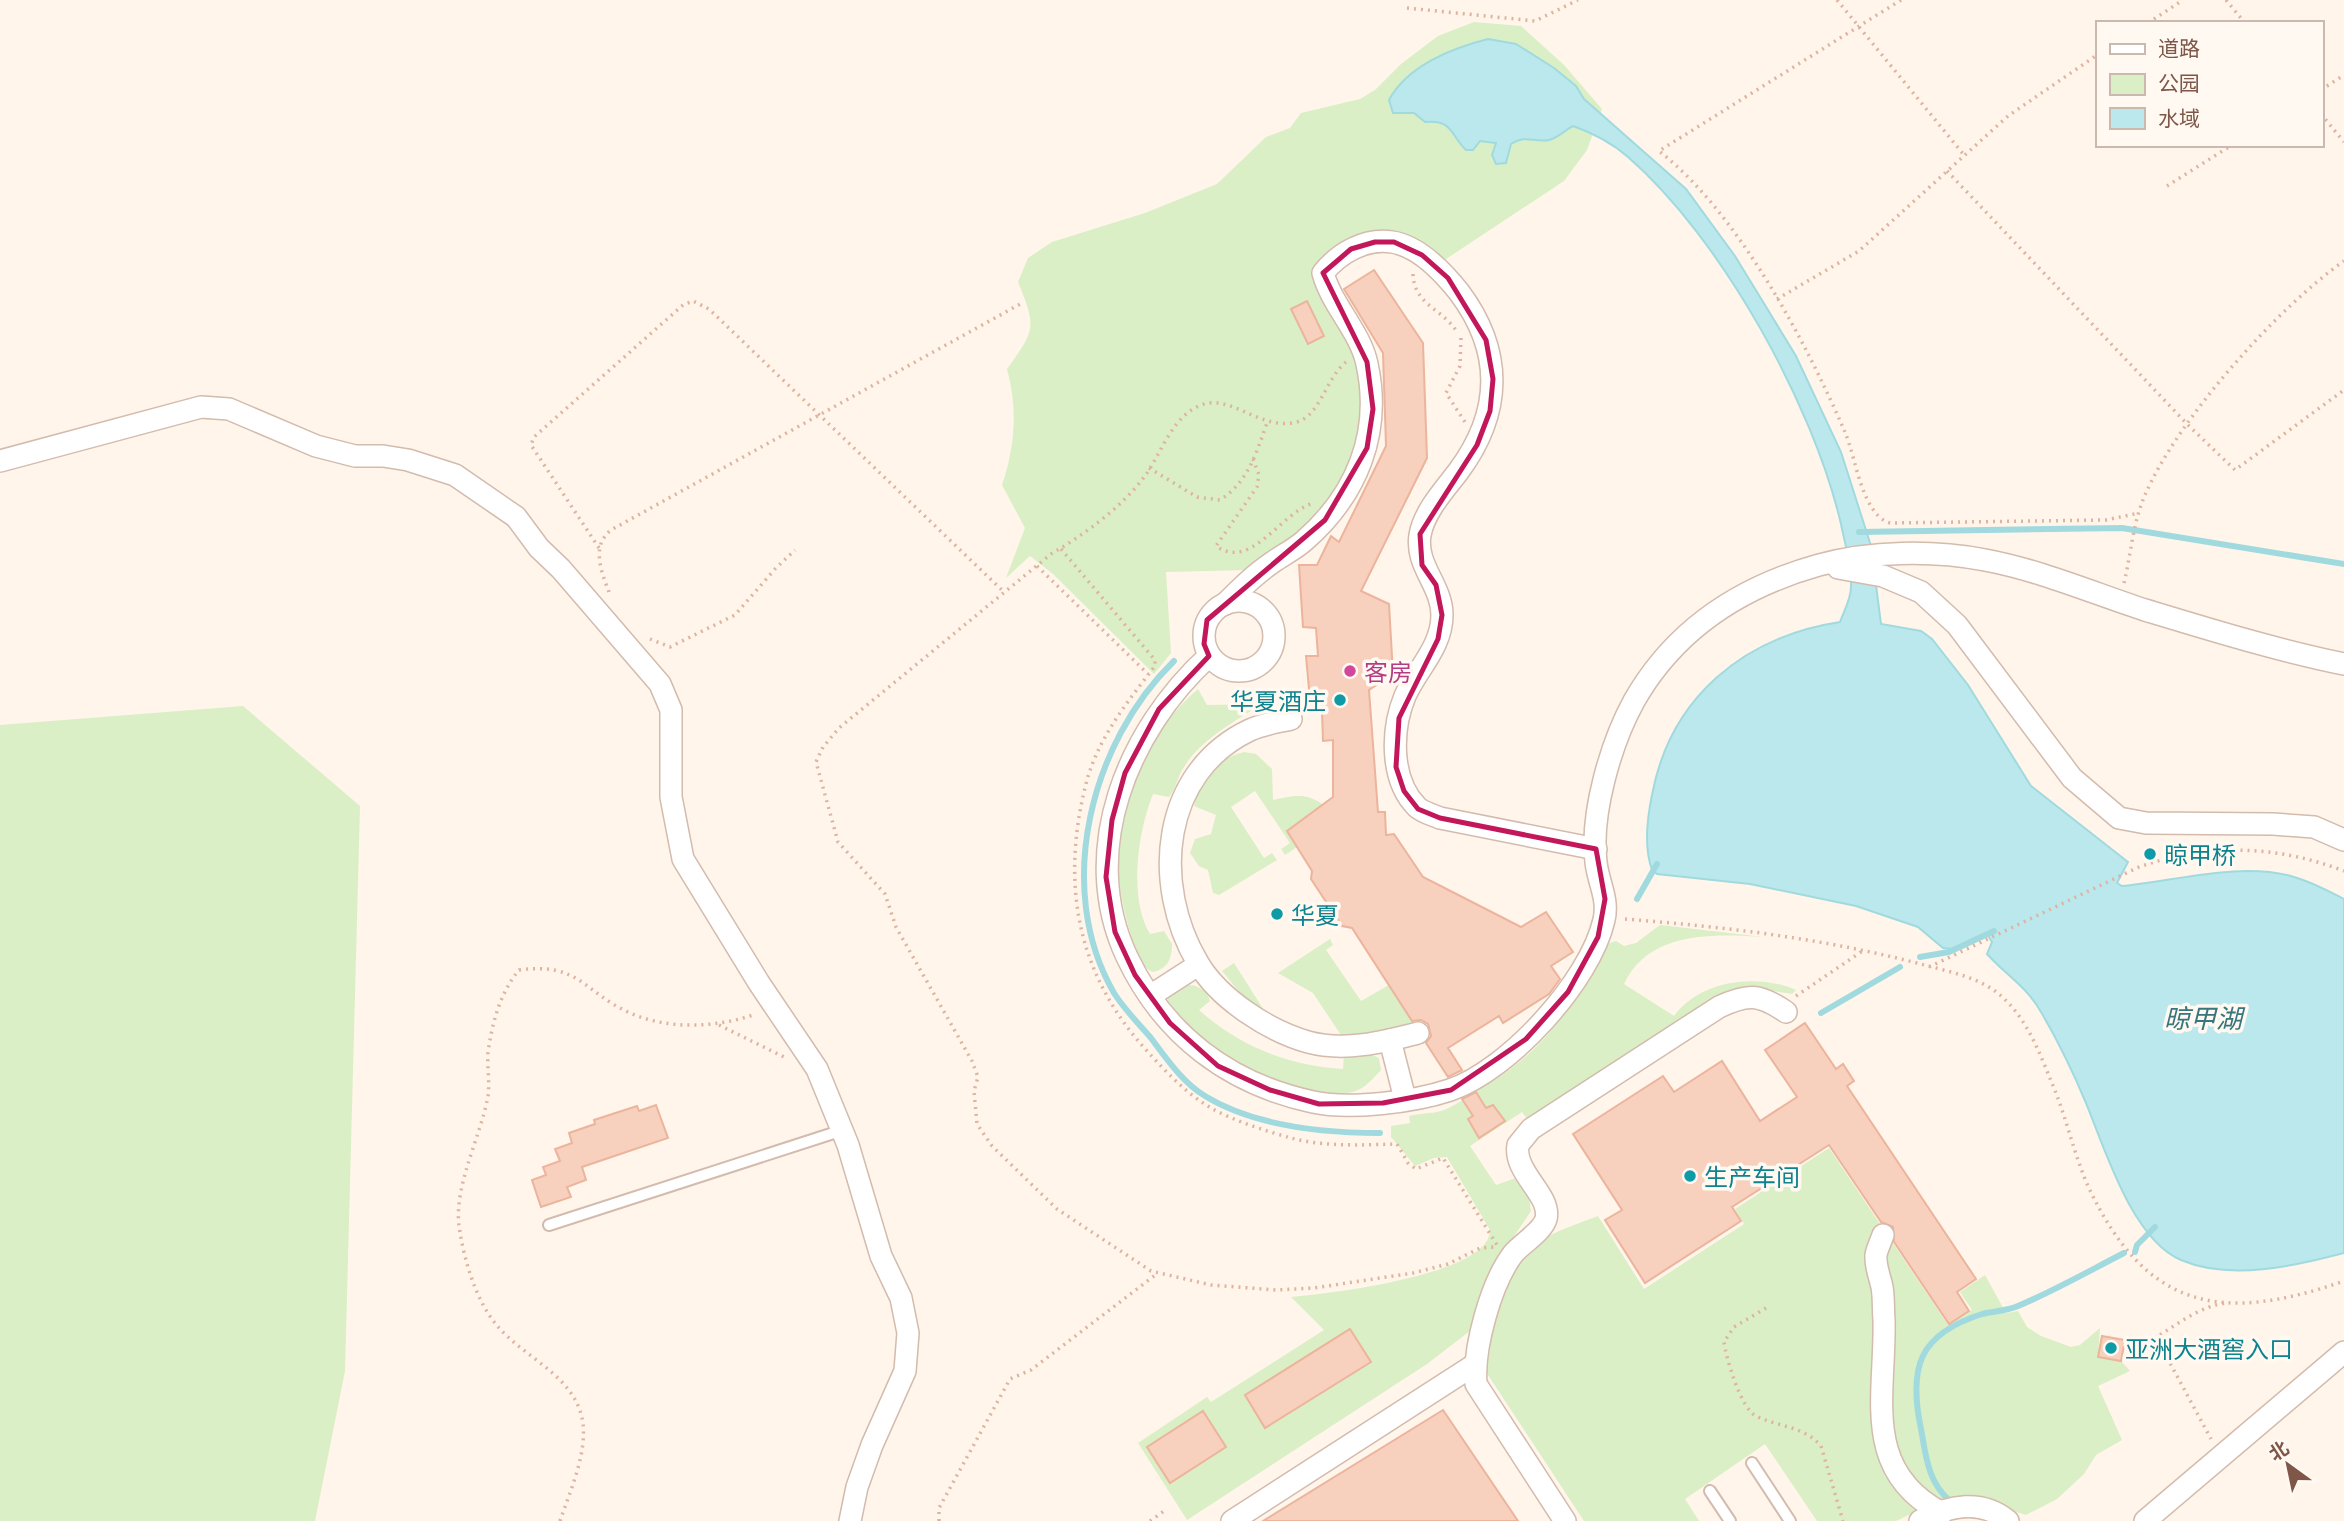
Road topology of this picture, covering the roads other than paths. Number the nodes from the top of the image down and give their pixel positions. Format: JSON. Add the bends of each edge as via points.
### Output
{"nodes":[{"id":1,"x":0,"y":461,"type":"edge"},
{"id":2,"x":1821,"y":565,"type":"junction"},
{"id":3,"x":1225,"y":604,"type":"junction"},
{"id":4,"x":1209,"y":656,"type":"junction"},
{"id":5,"x":2344,"y":664,"type":"edge"},
{"id":6,"x":1292,"y":719,"type":"dead end"},
{"id":7,"x":2344,"y":840,"type":"edge"},
{"id":8,"x":1596,"y":849,"type":"junction"},
{"id":9,"x":1198,"y":965,"type":"junction"},
{"id":10,"x":1150,"y":996,"type":"junction"},
{"id":11,"x":1782,"y":1010,"type":"road end"},
{"id":12,"x":1418,"y":1033,"type":"dead end"},
{"id":13,"x":1390,"y":1040,"type":"junction"},
{"id":14,"x":1405,"y":1099,"type":"junction"},
{"id":15,"x":843,"y":1130,"type":"junction"},
{"id":16,"x":549,"y":1225,"type":"dead end"},
{"id":17,"x":1883,"y":1235,"type":"dead end"},
{"id":18,"x":2344,"y":1352,"type":"edge"},
{"id":19,"x":1474,"y":1365,"type":"junction"},
{"id":20,"x":1752,"y":1463,"type":"dead end"},
{"id":21,"x":1710,"y":1491,"type":"dead end"},
{"id":22,"x":1942,"y":1513,"type":"junction"},
{"id":23,"x":850,"y":1521,"type":"edge"},
{"id":24,"x":1232,"y":1521,"type":"edge"},
{"id":25,"x":1565,"y":1521,"type":"edge"},
{"id":26,"x":1730,"y":1521,"type":"edge"},
{"id":27,"x":1790,"y":1521,"type":"edge"},
{"id":28,"x":1920,"y":1521,"type":"edge"},
{"id":29,"x":2008,"y":1521,"type":"edge"},
{"id":30,"x":2145,"y":1521,"type":"edge"}],
"edges":[{"from":1,"to":15,"type":"street","via":[[201,408],[229,409],[316,446],[355,456],[408,460],[455,475],[516,517],[660,684],[671,710],[671,797],[683,859],[817,1069]]},
{"from":2,"to":5,"type":"street","via":[[1897,553],[1985,560],[2262,647]]},
{"from":2,"to":7,"type":"street","via":[[1883,576],[1921,592],[1957,625],[2072,778],[2119,818],[2146,823],[2314,827]]},
{"from":2,"to":8,"type":"street","via":[[1764,585],[1705,616],[1664,656],[1633,703],[1609,765],[1597,814]]},
{"from":3,"to":4,"type":"street","via":[[1207,620],[1204,644]]},
{"from":3,"to":4,"type":"street","via":[[1237,601],[1260,607],[1273,627],[1272,649],[1267,659],[1248,671],[1226,669]]},
{"from":3,"to":8,"type":"street","via":[[1248,580],[1303,542],[1325,520],[1367,449],[1373,409],[1367,362],[1323,273],[1351,249],[1375,242],[1394,242],[1413,251],[1448,278],[1474,312],[1486,340],[1492,390],[1479,440],[1420,534],[1422,565],[1436,585],[1442,615],[1438,639],[1404,698],[1396,735],[1396,766],[1404,791],[1418,809],[1440,818]]},
{"from":4,"to":10,"type":"street","via":[[1159,709],[1125,773],[1112,820],[1107,877],[1115,932]]},
{"from":6,"to":9,"type":"street","via":[[1251,729],[1213,754],[1188,785],[1175,818],[1168,852],[1169,886]]},
{"from":8,"to":14,"type":"street","via":[[1605,918],[1567,992],[1526,1039],[1488,1070],[1451,1090]]},
{"from":9,"to":10,"type":"street"},
{"from":9,"to":13,"type":"street","via":[[1233,1002],[1272,1029],[1310,1042],[1343,1045]]},
{"from":10,"to":14,"type":"street","via":[[1170,1023],[1217,1066],[1270,1090],[1319,1104]]},
{"from":11,"to":19,"type":"street","via":[[1766,998],[1745,997],[1718,1007],[1522,1137],[1518,1161],[1545,1206],[1546,1217],[1509,1260]]},
{"from":12,"to":13,"type":"street"},
{"from":13,"to":14,"type":"street"},
{"from":15,"to":16,"type":"lane"},
{"from":15,"to":23,"type":"street","via":[[881,1256],[901,1298],[908,1334],[905,1371],[872,1445]]},
{"from":17,"to":22,"type":"street","via":[[1876,1254],[1884,1323],[1879,1412],[1892,1460],[1905,1484],[1922,1502]]},
{"from":18,"to":30,"type":"street"},
{"from":19,"to":24,"type":"street"},
{"from":19,"to":25,"type":"street","via":[[1476,1384]]},
{"from":20,"to":27,"type":"lane"},
{"from":21,"to":26,"type":"lane"},
{"from":22,"to":28,"type":"street"},
{"from":22,"to":29,"type":"street","via":[[1978,1505]]}]}
